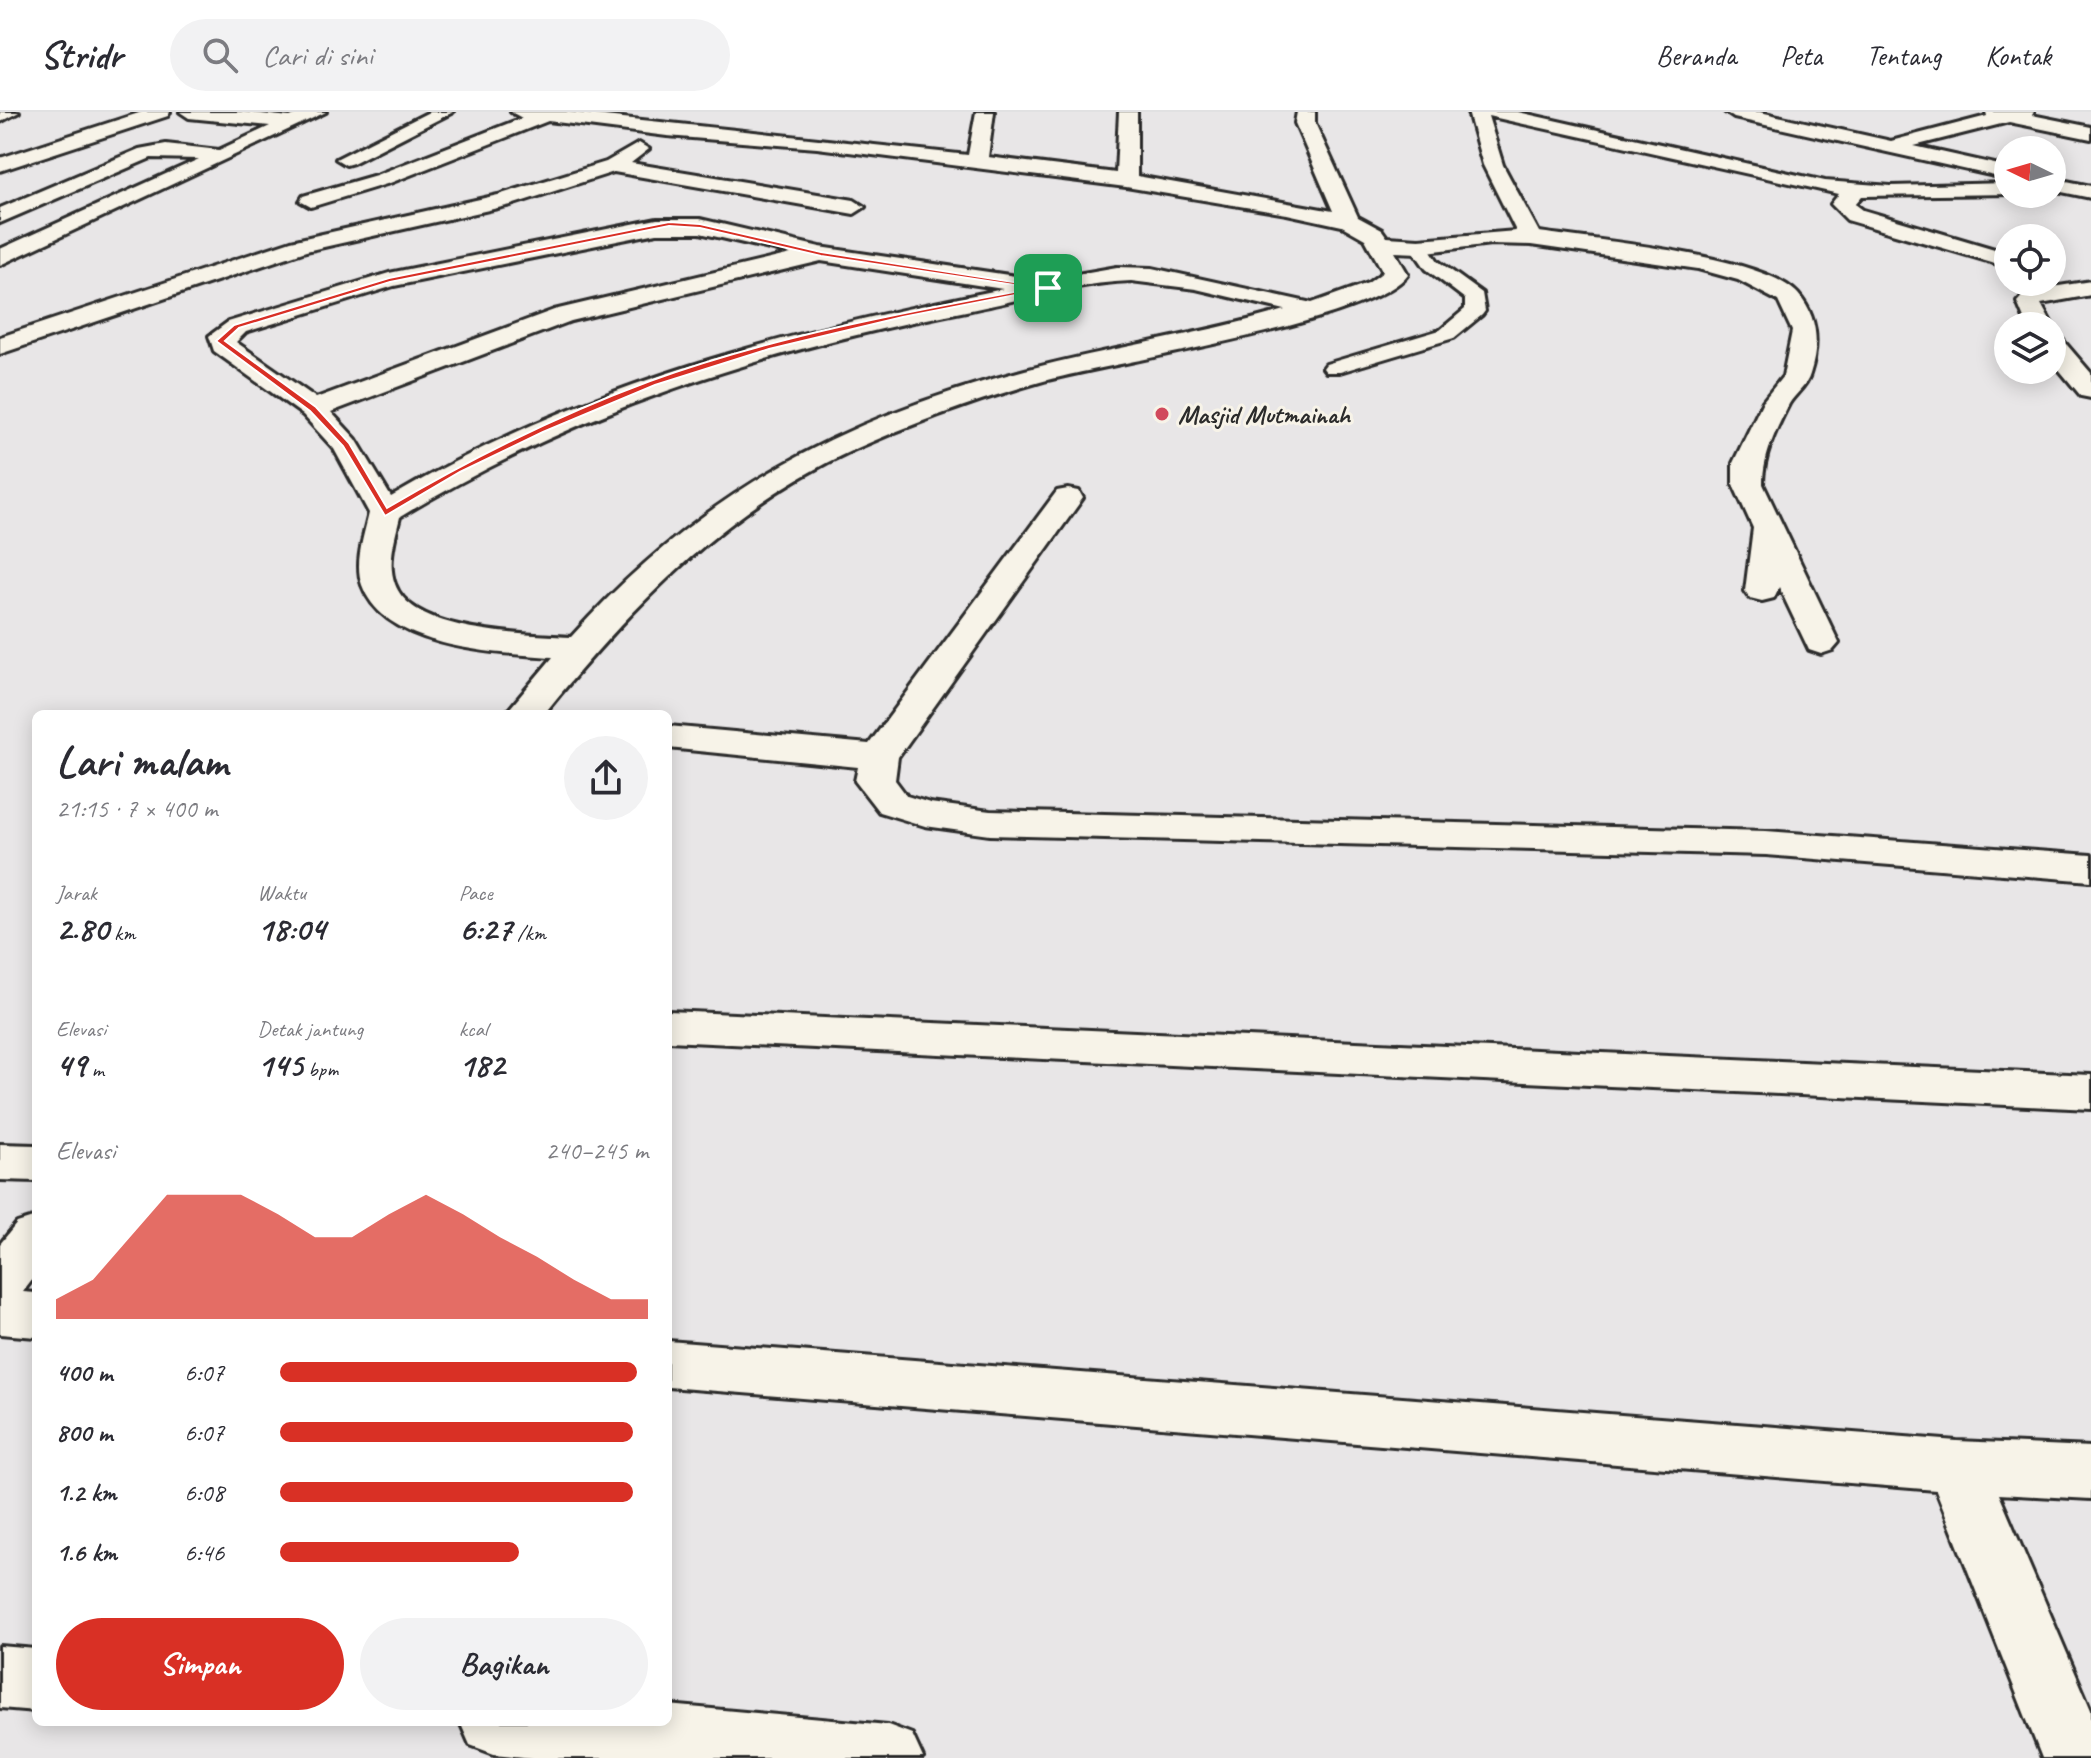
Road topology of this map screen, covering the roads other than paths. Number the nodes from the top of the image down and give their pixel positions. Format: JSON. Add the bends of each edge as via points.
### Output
{"nodes":[{"id":1,"x":10,"y":112,"type":"edge"},
{"id":2,"x":161,"y":112,"type":"edge"},
{"id":3,"x":189,"y":112,"type":"edge"},
{"id":4,"x":317,"y":112,"type":"edge"},
{"id":5,"x":444,"y":112,"type":"edge"},
{"id":6,"x":520,"y":112,"type":"edge"},
{"id":7,"x":985,"y":112,"type":"edge"},
{"id":8,"x":1128,"y":112,"type":"edge"},
{"id":9,"x":1306,"y":112,"type":"edge"},
{"id":10,"x":1477,"y":112,"type":"edge"},
{"id":11,"x":1493,"y":112,"type":"edge"},
{"id":12,"x":1734,"y":112,"type":"edge"},
{"id":13,"x":1989,"y":112,"type":"edge"},
{"id":14,"x":546,"y":114,"type":"edge"},
{"id":15,"x":2018,"y":114,"type":"edge"},
{"id":16,"x":0,"y":116,"type":"edge"},
{"id":17,"x":675,"y":121,"type":"edge"},
{"id":18,"x":293,"y":123,"type":"junction"},
{"id":19,"x":2091,"y":133,"type":"edge"},
{"id":20,"x":1894,"y":145,"type":"junction"},
{"id":21,"x":222,"y":155,"type":"junction"},
{"id":22,"x":346,"y":159,"type":"dead end"},
{"id":23,"x":977,"y":164,"type":"junction"},
{"id":24,"x":0,"y":165,"type":"edge"},
{"id":25,"x":613,"y":166,"type":"junction"},
{"id":26,"x":1994,"y":170,"type":"edge"},
{"id":27,"x":1126,"y":181,"type":"junction"},
{"id":28,"x":2066,"y":188,"type":"edge"},
{"id":29,"x":1994,"y":189,"type":"edge"},
{"id":30,"x":1855,"y":191,"type":"junction"},
{"id":31,"x":2091,"y":192,"type":"edge"},
{"id":32,"x":311,"y":201,"type":"dead end"},
{"id":33,"x":854,"y":207,"type":"dead end"},
{"id":34,"x":0,"y":216,"type":"edge"},
{"id":35,"x":1349,"y":221,"type":"junction"},
{"id":36,"x":1531,"y":238,"type":"junction"},
{"id":37,"x":1380,"y":244,"type":"junction"},
{"id":38,"x":1419,"y":246,"type":"junction"},
{"id":39,"x":821,"y":254,"type":"junction"},
{"id":40,"x":1994,"y":256,"type":"edge"},
{"id":41,"x":0,"y":258,"type":"edge"},
{"id":42,"x":2066,"y":277,"type":"edge"},
{"id":43,"x":2091,"y":286,"type":"edge"},
{"id":44,"x":1048,"y":288,"type":"junction"},
{"id":45,"x":1319,"y":311,"type":"junction"},
{"id":46,"x":2031,"y":312,"type":"edge"},
{"id":47,"x":0,"y":346,"type":"edge"},
{"id":48,"x":2066,"y":348,"type":"edge"},
{"id":49,"x":2091,"y":350,"type":"edge"},
{"id":50,"x":2066,"y":361,"type":"edge"},
{"id":51,"x":1333,"y":368,"type":"dead end"},
{"id":52,"x":2091,"y":390,"type":"edge"},
{"id":53,"x":313,"y":409,"type":"junction"},
{"id":54,"x":1068,"y":498,"type":"dead end"},
{"id":55,"x":385,"y":513,"type":"junction"},
{"id":56,"x":1769,"y":528,"type":"junction"},
{"id":57,"x":1762,"y":591,"type":"dead end"},
{"id":58,"x":1821,"y":643,"type":"dead end"},
{"id":59,"x":578,"y":648,"type":"junction"},
{"id":60,"x":527,"y":710,"type":"edge"},
{"id":61,"x":672,"y":737,"type":"edge"},
{"id":62,"x":879,"y":757,"type":"junction"},
{"id":63,"x":2091,"y":868,"type":"edge"},
{"id":64,"x":672,"y":1026,"type":"edge"},
{"id":65,"x":2091,"y":1092,"type":"edge"},
{"id":66,"x":0,"y":1162,"type":"edge"},
{"id":67,"x":32,"y":1163,"type":"edge"},
{"id":68,"x":32,"y":1242,"type":"edge"},
{"id":69,"x":0,"y":1282,"type":"edge"},
{"id":70,"x":0,"y":1312,"type":"edge"},
{"id":71,"x":32,"y":1315,"type":"edge"},
{"id":72,"x":672,"y":1364,"type":"edge"},
{"id":73,"x":1957,"y":1466,"type":"junction"},
{"id":74,"x":2091,"y":1473,"type":"edge"},
{"id":75,"x":0,"y":1677,"type":"edge"},
{"id":76,"x":32,"y":1680,"type":"edge"},
{"id":77,"x":538,"y":1726,"type":"edge"},
{"id":78,"x":888,"y":1758,"type":"edge"},
{"id":79,"x":2077,"y":1758,"type":"edge"}],
"edges":[{"from":1,"to":16,"type":"street"},
{"from":2,"to":24,"type":"street"},
{"from":3,"to":18,"type":"street"},
{"from":4,"to":18,"type":"street"},
{"from":5,"to":22,"type":"street"},
{"from":6,"to":14,"type":"street"},
{"from":7,"to":23,"type":"street"},
{"from":8,"to":27,"type":"street"},
{"from":9,"to":35,"type":"street","via":[[1305,123]]},
{"from":10,"to":36,"type":"street","via":[[1493,165]]},
{"from":11,"to":30,"type":"street","via":[[1774,178]]},
{"from":12,"to":20,"type":"street"},
{"from":13,"to":15,"type":"street"},
{"from":14,"to":17,"type":"street"},
{"from":14,"to":32,"type":"street","via":[[397,174]]},
{"from":15,"to":19,"type":"street"},
{"from":15,"to":20,"type":"street"},
{"from":17,"to":23,"type":"street","via":[[820,135]]},
{"from":17,"to":25,"type":"street"},
{"from":18,"to":21,"type":"street"},
{"from":20,"to":26,"type":"street"},
{"from":21,"to":34,"type":"street","via":[[146,153]]},
{"from":21,"to":41,"type":"street"},
{"from":23,"to":27,"type":"street"},
{"from":25,"to":33,"type":"street"},
{"from":25,"to":47,"type":"street","via":[[503,200],[299,246]]},
{"from":27,"to":35,"type":"street"},
{"from":28,"to":31,"type":"street"},
{"from":29,"to":30,"type":"street"},
{"from":30,"to":40,"type":"street","via":[[1842,204],[1855,215]]},
{"from":35,"to":37,"type":"street"},
{"from":36,"to":38,"type":"street"},
{"from":36,"to":56,"type":"street","via":[[1700,262],[1746,275],[1788,297],[1805,331],[1796,377],[1777,401],[1748,463],[1748,484]]},
{"from":37,"to":38,"type":"street"},
{"from":37,"to":45,"type":"street","via":[[1396,274],[1393,280]]},
{"from":38,"to":51,"type":"lane","via":[[1432,265],[1475,297],[1475,311],[1447,334]]},
{"from":39,"to":44,"type":"street"},
{"from":39,"to":53,"type":"street","via":[[563,315]]},
{"from":39,"to":53,"type":"street","via":[[700,226],[657,226],[389,280],[222,336],[223,345]]},
{"from":42,"to":43,"type":"street"},
{"from":43,"to":46,"type":"street","via":[[2036,296],[2029,302]]},
{"from":44,"to":45,"type":"street","via":[[1127,274]]},
{"from":44,"to":55,"type":"street","via":[[903,314],[653,383],[540,430]]},
{"from":45,"to":59,"type":"street","via":[[1033,376],[893,423],[815,457],[728,511],[652,573]]},
{"from":48,"to":49,"type":"street"},
{"from":50,"to":52,"type":"street"},
{"from":53,"to":55,"type":"street","via":[[346,445]]},
{"from":54,"to":62,"type":"street"},
{"from":55,"to":59,"type":"street","via":[[376,562],[379,589],[401,616],[487,640]]},
{"from":56,"to":57,"type":"street"},
{"from":56,"to":58,"type":"street"},
{"from":59,"to":60,"type":"street"},
{"from":61,"to":62,"type":"street"},
{"from":62,"to":63,"type":"street","via":[[875,781],[893,804],[990,823],[1766,843]]},
{"from":64,"to":65,"type":"street"},
{"from":66,"to":67,"type":"street"},
{"from":68,"to":69,"type":"street"},
{"from":70,"to":71,"type":"street"},
{"from":72,"to":73,"type":"street"},
{"from":73,"to":74,"type":"street"},
{"from":73,"to":79,"type":"street"},
{"from":75,"to":76,"type":"street"},
{"from":77,"to":78,"type":"street"}]}
